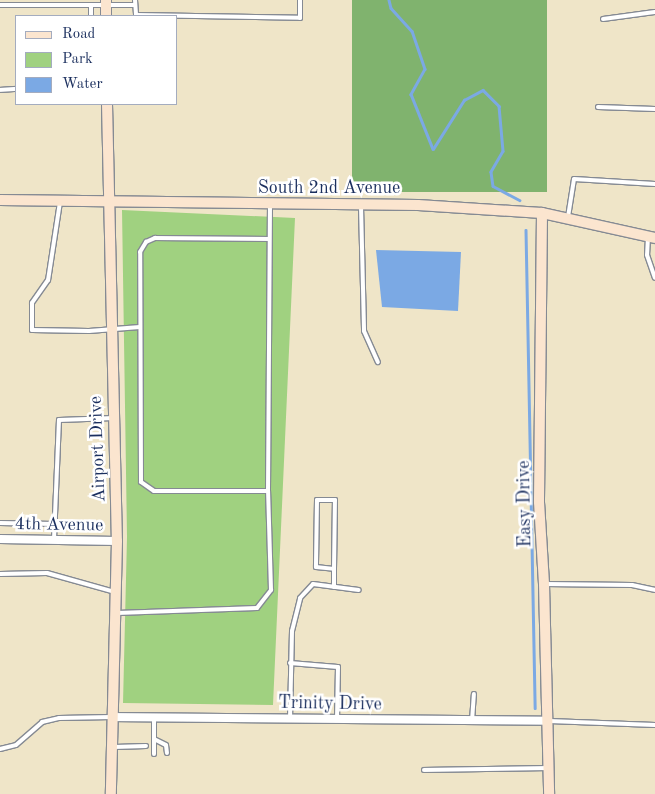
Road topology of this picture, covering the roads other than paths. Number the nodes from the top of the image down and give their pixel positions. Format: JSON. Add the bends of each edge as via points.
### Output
{"nodes":[{"id":1,"x":300,"y":0,"type":"edge"},
{"id":2,"x":34,"y":2,"type":"edge"},
{"id":3,"x":106,"y":3,"type":"edge"},
{"id":4,"x":135,"y":3,"type":"edge"},
{"id":5,"x":0,"y":4,"type":"edge"},
{"id":6,"x":91,"y":5,"type":"junction"},
{"id":7,"x":655,"y":12,"type":"edge"},
{"id":8,"x":91,"y":15,"type":"edge"},
{"id":9,"x":178,"y":16,"type":"edge"},
{"id":10,"x":603,"y":18,"type":"dead end"},
{"id":11,"x":15,"y":89,"type":"edge"},
{"id":12,"x":0,"y":90,"type":"edge"},
{"id":13,"x":107,"y":105,"type":"edge"},
{"id":14,"x":598,"y":107,"type":"dead end"},
{"id":15,"x":655,"y":109,"type":"edge"},
{"id":16,"x":655,"y":184,"type":"edge"},
{"id":17,"x":0,"y":200,"type":"edge"},
{"id":18,"x":60,"y":202,"type":"junction"},
{"id":19,"x":107,"y":202,"type":"junction"},
{"id":20,"x":270,"y":204,"type":"junction"},
{"id":21,"x":361,"y":204,"type":"junction"},
{"id":22,"x":542,"y":213,"type":"junction"},
{"id":23,"x":568,"y":218,"type":"junction"},
{"id":24,"x":652,"y":237,"type":"edge"},
{"id":25,"x":269,"y":239,"type":"junction"},
{"id":26,"x":655,"y":278,"type":"edge"},
{"id":27,"x":140,"y":327,"type":"junction"},
{"id":28,"x":110,"y":330,"type":"junction"},
{"id":29,"x":378,"y":362,"type":"dead end"},
{"id":30,"x":114,"y":418,"type":"junction"},
{"id":31,"x":268,"y":491,"type":"junction"},
{"id":32,"x":0,"y":524,"type":"edge"},
{"id":33,"x":54,"y":524,"type":"junction"},
{"id":34,"x":0,"y":539,"type":"edge"},
{"id":35,"x":54,"y":539,"type":"junction"},
{"id":36,"x":117,"y":541,"type":"junction"},
{"id":37,"x":334,"y":569,"type":"junction"},
{"id":38,"x":0,"y":574,"type":"edge"},
{"id":39,"x":544,"y":584,"type":"junction"},
{"id":40,"x":334,"y":587,"type":"junction"},
{"id":41,"x":359,"y":590,"type":"dead end"},
{"id":42,"x":655,"y":590,"type":"edge"},
{"id":43,"x":116,"y":592,"type":"junction"},
{"id":44,"x":115,"y":613,"type":"junction"},
{"id":45,"x":290,"y":663,"type":"junction"},
{"id":46,"x":474,"y":694,"type":"dead end"},
{"id":47,"x":112,"y":717,"type":"junction"},
{"id":48,"x":154,"y":717,"type":"junction"},
{"id":49,"x":290,"y":719,"type":"junction"},
{"id":50,"x":337,"y":720,"type":"junction"},
{"id":51,"x":472,"y":721,"type":"junction"},
{"id":52,"x":547,"y":721,"type":"junction"},
{"id":53,"x":655,"y":724,"type":"edge"},
{"id":54,"x":154,"y":739,"type":"junction"},
{"id":55,"x":146,"y":746,"type":"dead end"},
{"id":56,"x":112,"y":747,"type":"junction"},
{"id":57,"x":0,"y":749,"type":"edge"},
{"id":58,"x":167,"y":753,"type":"dead end"},
{"id":59,"x":154,"y":754,"type":"dead end"},
{"id":60,"x":548,"y":768,"type":"junction"},
{"id":61,"x":424,"y":770,"type":"dead end"},
{"id":62,"x":111,"y":794,"type":"edge"},
{"id":63,"x":548,"y":794,"type":"edge"}],
"edges":[{"from":1,"to":9,"type":"lane","via":[[300,18]]},
{"from":2,"to":5,"type":"lane"},
{"from":2,"to":6,"type":"lane"},
{"from":3,"to":4,"type":"lane"},
{"from":3,"to":6,"type":"lane"},
{"from":6,"to":8,"type":"lane"},
{"from":7,"to":10,"type":"lane"},
{"from":11,"to":12,"type":"lane"},
{"from":13,"to":19,"type":"street","name":"Airport Drive"},
{"from":14,"to":15,"type":"lane"},
{"from":16,"to":23,"type":"lane","via":[[574,179]]},
{"from":17,"to":18,"type":"street","name":"South 2nd Avenue"},
{"from":18,"to":19,"type":"street","name":"South 2nd Avenue"},
{"from":18,"to":28,"type":"lane","via":[[48,280],[32,303],[32,330]]},
{"from":19,"to":20,"type":"street","name":"South 2nd Avenue"},
{"from":19,"to":28,"type":"street","name":"Airport Drive"},
{"from":20,"to":21,"type":"street","name":"South 2nd Avenue"},
{"from":20,"to":25,"type":"lane"},
{"from":21,"to":22,"type":"street","name":"South 2nd Avenue","via":[[418,204]]},
{"from":21,"to":29,"type":"lane","via":[[364,331]]},
{"from":22,"to":23,"type":"street","name":"South 2nd Avenue"},
{"from":22,"to":39,"type":"street","name":"Easy Drive","via":[[539,502]]},
{"from":23,"to":24,"type":"street","name":"South 2nd Avenue"},
{"from":24,"to":26,"type":"lane","via":[[647,255]]},
{"from":25,"to":27,"type":"lane","via":[[155,238],[146,242],[140,252]]},
{"from":25,"to":31,"type":"lane"},
{"from":27,"to":28,"type":"lane"},
{"from":27,"to":31,"type":"lane","via":[[141,482],[154,491]]},
{"from":28,"to":30,"type":"street","name":"Airport Drive"},
{"from":30,"to":33,"type":"lane","via":[[58,420]]},
{"from":30,"to":36,"type":"street","name":"Airport Drive"},
{"from":31,"to":44,"type":"lane","via":[[271,590],[257,608]]},
{"from":32,"to":33,"type":"lane"},
{"from":33,"to":35,"type":"lane"},
{"from":34,"to":35,"type":"street","name":"4th Avenue"},
{"from":35,"to":36,"type":"street","name":"4th Avenue"},
{"from":36,"to":43,"type":"street","name":"Airport Drive"},
{"from":37,"to":37,"type":"lane","via":[[335,500],[317,500],[316,567]]},
{"from":37,"to":40,"type":"lane"},
{"from":38,"to":43,"type":"lane","via":[[47,573]]},
{"from":39,"to":42,"type":"lane","via":[[632,585]]},
{"from":39,"to":52,"type":"street","name":"Easy Drive"},
{"from":40,"to":41,"type":"lane"},
{"from":40,"to":45,"type":"lane","via":[[313,584],[300,598],[292,631]]},
{"from":43,"to":44,"type":"street","name":"Airport Drive"},
{"from":44,"to":47,"type":"street","name":"Airport Drive"},
{"from":45,"to":49,"type":"lane"},
{"from":45,"to":50,"type":"lane","via":[[338,667]]},
{"from":46,"to":51,"type":"lane"},
{"from":47,"to":48,"type":"street","name":"Trinity Drive"},
{"from":47,"to":56,"type":"street","name":"Airport Drive"},
{"from":47,"to":57,"type":"lane","via":[[59,718],[42,722],[16,745]]},
{"from":48,"to":49,"type":"street","name":"Trinity Drive"},
{"from":48,"to":54,"type":"lane"},
{"from":49,"to":50,"type":"street","name":"Trinity Drive"},
{"from":50,"to":51,"type":"street","name":"Trinity Drive"},
{"from":51,"to":52,"type":"street","name":"Trinity Drive"},
{"from":52,"to":53,"type":"lane"},
{"from":52,"to":60,"type":"street","name":"Easy Drive"},
{"from":54,"to":58,"type":"lane","via":[[166,745]]},
{"from":54,"to":59,"type":"lane"},
{"from":55,"to":56,"type":"lane"},
{"from":56,"to":62,"type":"street","name":"Airport Drive"},
{"from":60,"to":61,"type":"lane"},
{"from":60,"to":63,"type":"street","name":"Easy Drive"}]}
